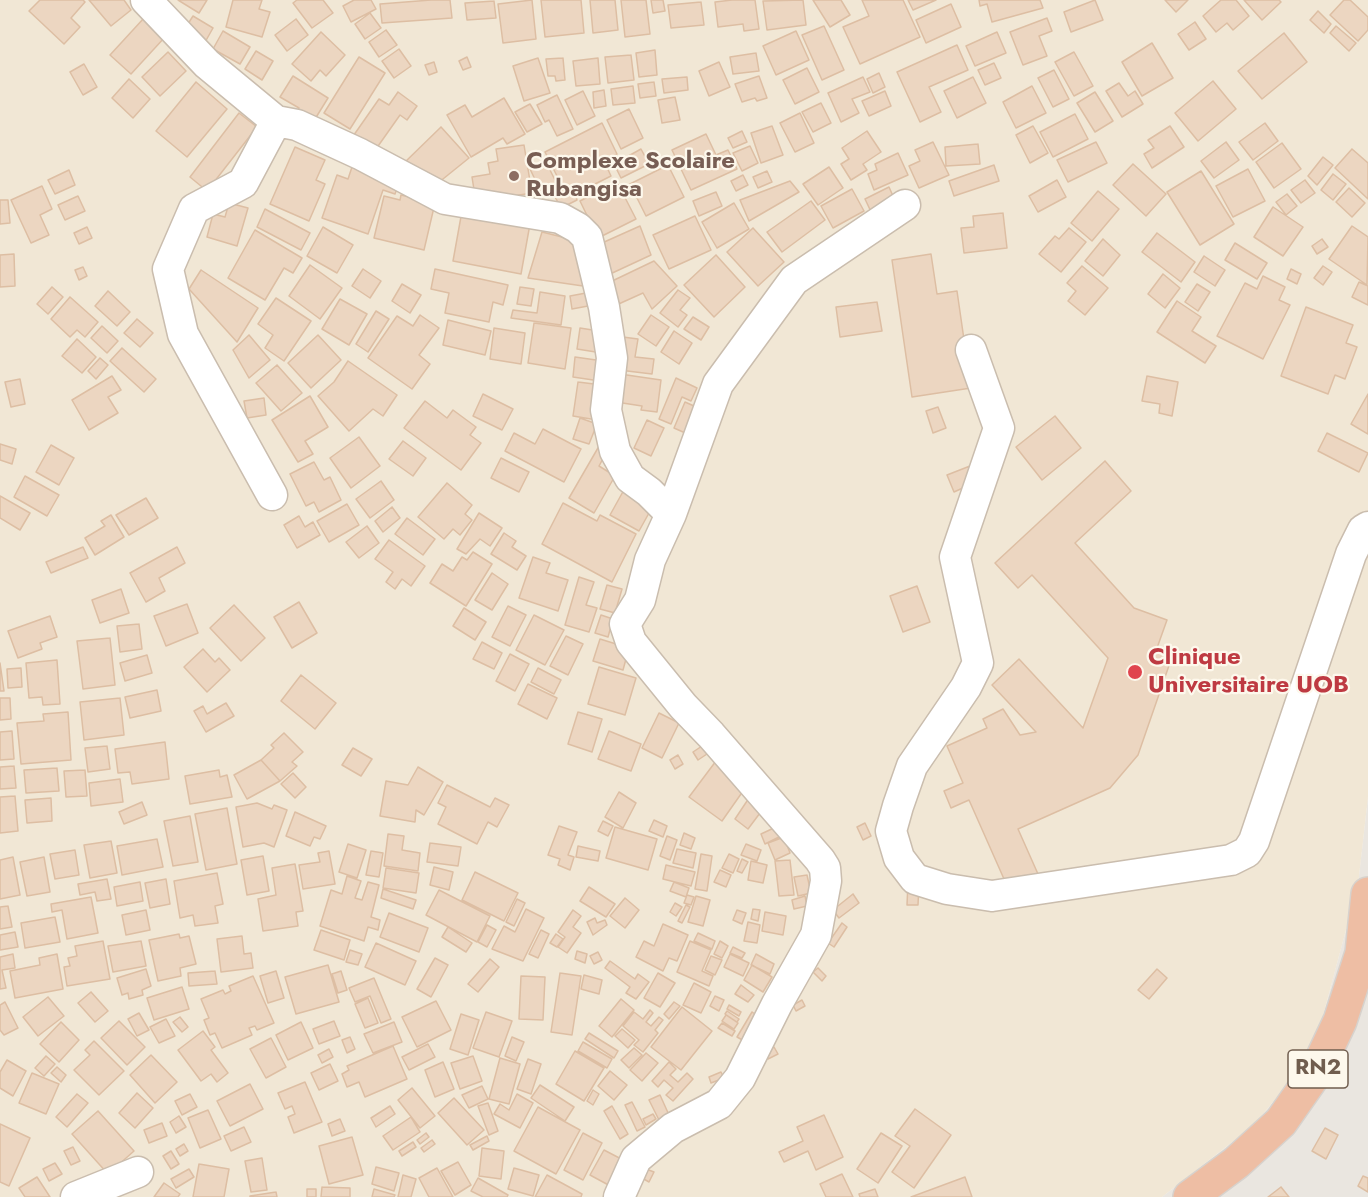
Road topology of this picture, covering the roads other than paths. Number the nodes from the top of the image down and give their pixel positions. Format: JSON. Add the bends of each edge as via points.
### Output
{"nodes":[{"id":1,"x":146,"y":0,"type":"edge"},
{"id":2,"x":276,"y":121,"type":"junction"},
{"id":3,"x":906,"y":205,"type":"dead end"},
{"id":4,"x":971,"y":350,"type":"dead end"},
{"id":5,"x":272,"y":495,"type":"dead end"},
{"id":6,"x":670,"y":514,"type":"junction"},
{"id":7,"x":1368,"y":527,"type":"edge"},
{"id":8,"x":1368,"y":894,"type":"edge"},
{"id":9,"x":138,"y":1172,"type":"dead end"},
{"id":10,"x":76,"y":1197,"type":"edge"},
{"id":11,"x":619,"y":1197,"type":"edge"},
{"id":12,"x":1190,"y":1197,"type":"edge"}],
"edges":[{"from":1,"to":2,"type":"street","via":[[207,64]]},
{"from":2,"to":5,"type":"street","via":[[243,183],[194,209],[168,270],[183,334]]},
{"from":2,"to":6,"type":"street","via":[[297,125],[360,154],[445,199],[560,218],[578,228],[587,237],[611,348],[606,410],[615,451],[630,478]]},
{"from":3,"to":6,"type":"street","via":[[794,280],[718,384]]},
{"from":4,"to":7,"type":"street","via":[[999,428],[956,557],[978,663],[912,766],[898,806],[891,831],[899,858],[915,879],[992,896],[1231,860],[1247,852],[1351,554]]},
{"from":6,"to":11,"type":"street","via":[[650,560],[640,600],[625,624],[631,642],[820,860],[826,881],[816,935],[740,1078],[719,1104],[673,1128],[636,1159]]},
{"from":8,"to":12,"type":"highway","number":"RN2","via":[[1362,953],[1340,1021],[1316,1072],[1281,1122],[1236,1163]]},
{"from":9,"to":10,"type":"street"}]}
